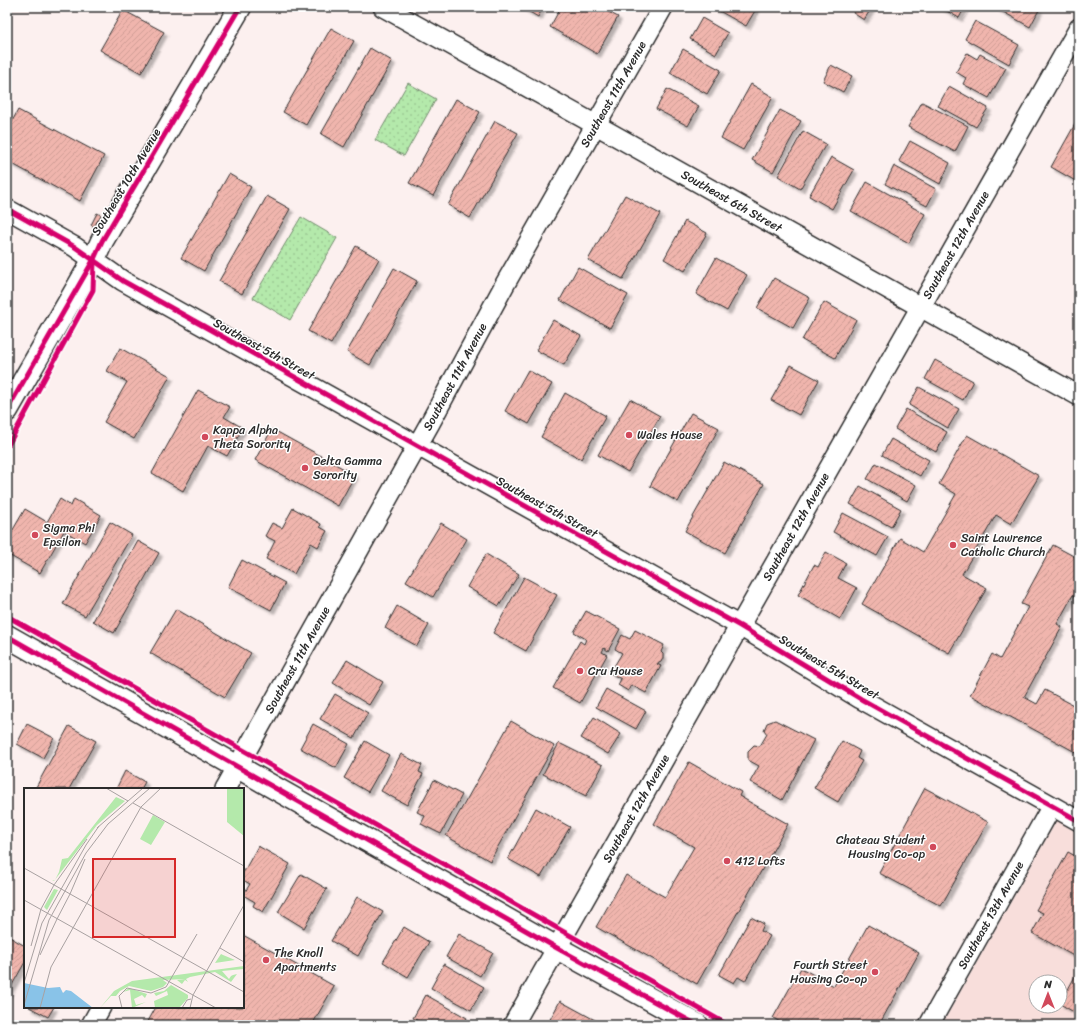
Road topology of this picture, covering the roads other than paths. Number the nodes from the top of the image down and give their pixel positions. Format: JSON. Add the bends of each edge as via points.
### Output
{"nodes":[{"id":1,"x":240,"y":7,"type":"edge"},
{"id":2,"x":383,"y":7,"type":"edge"},
{"id":3,"x":663,"y":7,"type":"edge"},
{"id":4,"x":1079,"y":28,"type":"edge"},
{"id":5,"x":596,"y":124,"type":"junction"},
{"id":6,"x":7,"y":209,"type":"edge"},
{"id":7,"x":94,"y":259,"type":"junction"},
{"id":8,"x":921,"y":307,"type":"junction"},
{"id":9,"x":1079,"y":396,"type":"edge"},
{"id":10,"x":7,"y":410,"type":"edge"},
{"id":11,"x":417,"y":446,"type":"junction"},
{"id":12,"x":740,"y":626,"type":"junction"},
{"id":13,"x":7,"y":636,"type":"edge"},
{"id":14,"x":238,"y":766,"type":"junction"},
{"id":15,"x":226,"y":788,"type":"edge"},
{"id":16,"x":1052,"y":806,"type":"junction"},
{"id":17,"x":1079,"y":821,"type":"edge"},
{"id":18,"x":557,"y":948,"type":"junction"},
{"id":19,"x":100,"y":1008,"type":"edge"},
{"id":20,"x":91,"y":1025,"type":"edge"},
{"id":21,"x":513,"y":1025,"type":"edge"},
{"id":22,"x":697,"y":1025,"type":"edge"},
{"id":23,"x":929,"y":1025,"type":"edge"}],
"edges":[{"from":1,"to":7,"type":"main road","name":"Southeast 10th Avenue","via":[[102,241]]},
{"from":2,"to":5,"type":"street","name":"Southeast 6th Street"},
{"from":3,"to":5,"type":"street","name":"Southeast 11th Avenue"},
{"from":4,"to":8,"type":"street","name":"Southeast 12th Avenue"},
{"from":5,"to":8,"type":"street","name":"Southeast 6th Street"},
{"from":5,"to":11,"type":"street","name":"Southeast 11th Avenue"},
{"from":6,"to":7,"type":"street","name":"Southeast 5th Street"},
{"from":7,"to":10,"type":"main road","name":"Southeast 10th Avenue"},
{"from":7,"to":11,"type":"street","name":"Southeast 5th Street","via":[[123,281]]},
{"from":8,"to":9,"type":"street","name":"Southeast 6th Street"},
{"from":8,"to":12,"type":"street","name":"Southeast 12th Avenue"},
{"from":11,"to":12,"type":"street","name":"Southeast 5th Street"},
{"from":11,"to":14,"type":"street","name":"Southeast 11th Avenue"},
{"from":12,"to":16,"type":"street","name":"Southeast 5th Street","via":[[861,699]]},
{"from":12,"to":18,"type":"street","name":"Southeast 12th Avenue"},
{"from":13,"to":14,"type":"main road"},
{"from":14,"to":15,"type":"street","name":"Southeast 11th Avenue"},
{"from":14,"to":18,"type":"main road"},
{"from":16,"to":17,"type":"street","name":"Southeast 5th Street"},
{"from":16,"to":23,"type":"street","name":"Southeast 13th Avenue"},
{"from":18,"to":21,"type":"street","name":"Southeast 12th Avenue"},
{"from":18,"to":22,"type":"main road"},
{"from":19,"to":20,"type":"street"}]}
